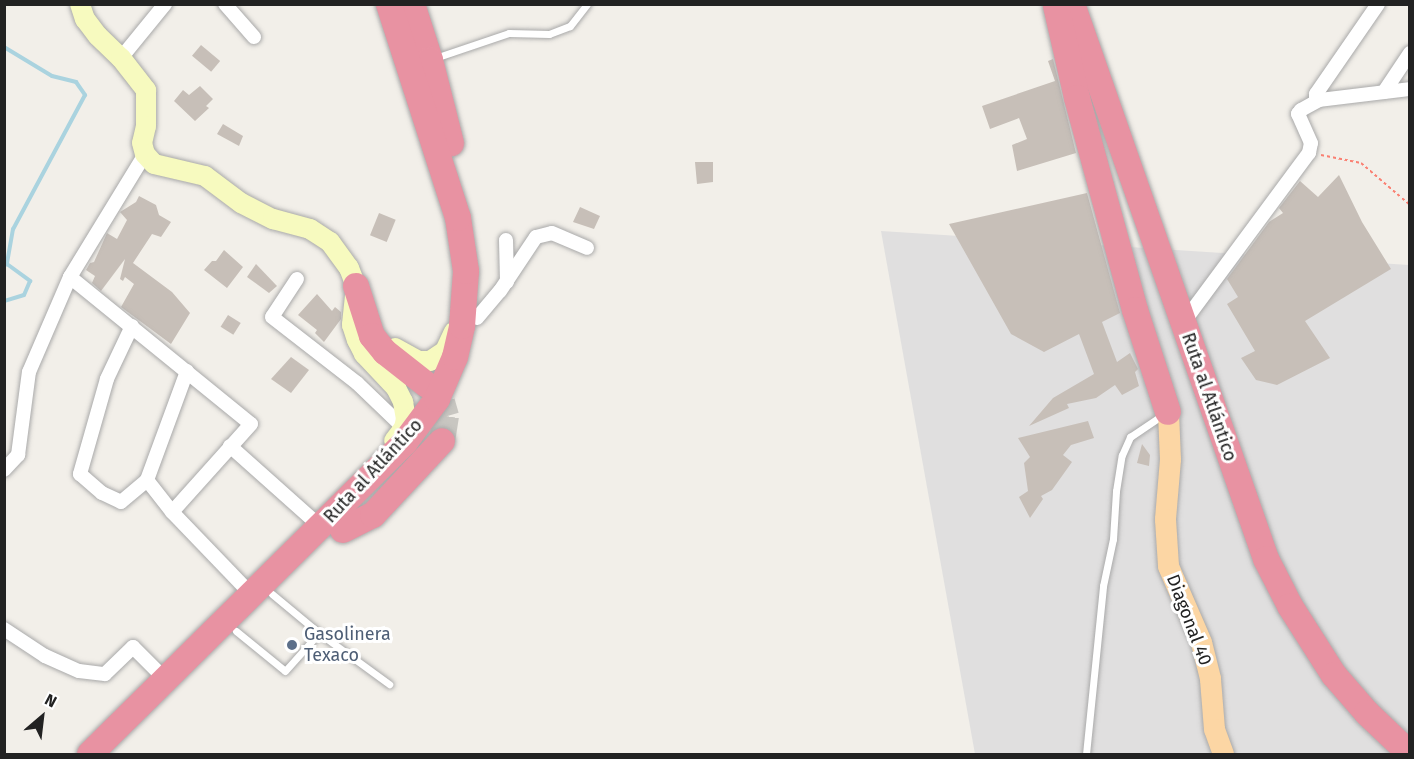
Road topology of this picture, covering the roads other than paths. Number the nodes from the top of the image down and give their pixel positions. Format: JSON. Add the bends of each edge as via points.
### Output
{"nodes":[{"id":1,"x":80,"y":4,"type":"edge"},
{"id":2,"x":165,"y":4,"type":"edge"},
{"id":3,"x":225,"y":4,"type":"edge"},
{"id":4,"x":389,"y":4,"type":"edge"},
{"id":5,"x":412,"y":4,"type":"edge"},
{"id":6,"x":587,"y":4,"type":"edge"},
{"id":7,"x":1378,"y":4,"type":"edge"},
{"id":8,"x":1061,"y":5,"type":"edge"},
{"id":9,"x":254,"y":37,"type":"dead end"},
{"id":10,"x":1410,"y":53,"type":"edge"},
{"id":11,"x":121,"y":58,"type":"junction"},
{"id":12,"x":430,"y":60,"type":"junction"},
{"id":13,"x":1410,"y":89,"type":"edge"},
{"id":14,"x":1384,"y":92,"type":"junction"},
{"id":15,"x":1316,"y":101,"type":"junction"},
{"id":16,"x":145,"y":154,"type":"junction"},
{"id":17,"x":506,"y":240,"type":"dead end"},
{"id":18,"x":586,"y":248,"type":"dead end"},
{"id":19,"x":70,"y":277,"type":"junction"},
{"id":20,"x":297,"y":279,"type":"dead end"},
{"id":21,"x":507,"y":282,"type":"junction"},
{"id":22,"x":356,"y":286,"type":"junction"},
{"id":23,"x":471,"y":311,"type":"junction"},
{"id":24,"x":370,"y":321,"type":"junction"},
{"id":25,"x":1183,"y":323,"type":"junction"},
{"id":26,"x":132,"y":326,"type":"junction"},
{"id":27,"x":187,"y":371,"type":"junction"},
{"id":28,"x":427,"y":385,"type":"tunnel mouth"},
{"id":29,"x":1168,"y":412,"type":"junction"},
{"id":30,"x":404,"y":428,"type":"junction"},
{"id":31,"x":442,"y":441,"type":"tunnel mouth"},
{"id":32,"x":230,"y":446,"type":"junction"},
{"id":33,"x":4,"y":470,"type":"edge"},
{"id":34,"x":147,"y":480,"type":"junction"},
{"id":35,"x":355,"y":494,"type":"junction"},
{"id":36,"x":172,"y":513,"type":"junction"},
{"id":37,"x":332,"y":529,"type":"junction"},
{"id":38,"x":262,"y":594,"type":"junction"},
{"id":39,"x":4,"y":629,"type":"edge"},
{"id":40,"x":236,"y":631,"type":"junction"},
{"id":41,"x":319,"y":633,"type":"junction"},
{"id":42,"x":166,"y":680,"type":"junction"},
{"id":43,"x":389,"y":684,"type":"dead end"},
{"id":44,"x":90,"y":754,"type":"edge"},
{"id":45,"x":112,"y":754,"type":"edge"},
{"id":46,"x":1086,"y":754,"type":"edge"},
{"id":47,"x":1223,"y":754,"type":"edge"},
{"id":48,"x":1387,"y":754,"type":"edge"},
{"id":49,"x":1410,"y":754,"type":"edge"}],
"edges":[{"from":1,"to":11,"type":"main road","via":[[85,19]]},
{"from":2,"to":11,"type":"street"},
{"from":3,"to":9,"type":"street"},
{"from":4,"to":23,"type":"highway","name":"Ruta al Atlántico","via":[[458,218]]},
{"from":5,"to":12,"type":"highway","name":"Ruta al Atlántico"},
{"from":6,"to":12,"type":"lane","via":[[570,26],[549,34],[509,33]]},
{"from":7,"to":15,"type":"street","via":[[1316,94]]},
{"from":8,"to":25,"type":"highway","name":"Ruta al Atlántico"},
{"from":8,"to":29,"type":"highway","via":[[1086,131],[1135,310]]},
{"from":8,"to":48,"type":"highway","name":"Ruta al Atlántico","via":[[1230,498],[1270,598],[1308,665],[1360,729]]},
{"from":10,"to":14,"type":"street"},
{"from":11,"to":16,"type":"main road","via":[[146,90],[142,143]]},
{"from":12,"to":23,"type":"highway","name":"Ruta al Atlántico","via":[[475,233],[479,266]]},
{"from":13,"to":14,"type":"street"},
{"from":14,"to":15,"type":"street"},
{"from":15,"to":25,"type":"street","via":[[1298,114],[1311,143],[1309,153]]},
{"from":16,"to":19,"type":"street"},
{"from":16,"to":22,"type":"main road","via":[[154,164],[205,176],[241,203],[273,219],[310,229],[330,242],[349,268]]},
{"from":17,"to":21,"type":"street"},
{"from":18,"to":21,"type":"street","via":[[552,232],[536,237]]},
{"from":19,"to":26,"type":"street"},
{"from":19,"to":33,"type":"street","via":[[29,372],[18,454]]},
{"from":20,"to":30,"type":"street","via":[[272,317],[357,383]]},
{"from":21,"to":23,"type":"street"},
{"from":22,"to":24,"type":"highway"},
{"from":22,"to":30,"type":"main road","via":[[352,325],[357,340],[404,402]]},
{"from":23,"to":24,"type":"main road","via":[[445,351],[430,361],[418,362],[403,354]]},
{"from":23,"to":35,"type":"highway","name":"Ruta al Atlántico","via":[[437,399],[405,442]]},
{"from":23,"to":37,"type":"highway","name":"Ruta al Atlántico","via":[[469,357],[447,406],[414,451]]},
{"from":24,"to":28,"type":"highway","via":[[372,336],[385,352]]},
{"from":25,"to":49,"type":"highway","name":"Ruta al Atlántico","via":[[1266,559],[1290,606],[1334,675]]},
{"from":26,"to":27,"type":"street"},
{"from":26,"to":34,"type":"street","via":[[106,379],[80,474],[102,493],[121,502]]},
{"from":27,"to":32,"type":"street","via":[[251,424]]},
{"from":27,"to":34,"type":"street"},
{"from":29,"to":46,"type":"lane","via":[[1130,437],[1122,455],[1113,539],[1103,586]]},
{"from":29,"to":47,"type":"main road","name":"Diagonal 40","via":[[1168,566],[1201,642],[1210,679],[1214,729]]},
{"from":30,"to":35,"type":"main road"},
{"from":31,"to":37,"type":"highway","via":[[373,515]]},
{"from":32,"to":36,"type":"street"},
{"from":32,"to":37,"type":"street"},
{"from":34,"to":36,"type":"street"},
{"from":35,"to":37,"type":"highway","name":"Ruta al Atlántico"},
{"from":36,"to":38,"type":"street"},
{"from":37,"to":38,"type":"highway","name":"Ruta al Atlántico"},
{"from":38,"to":40,"type":"highway","name":"Ruta al Atlántico"},
{"from":38,"to":41,"type":"lane"},
{"from":38,"to":42,"type":"highway","name":"Ruta al Atlántico"},
{"from":39,"to":42,"type":"street","via":[[45,656],[79,671],[105,674],[134,647]]},
{"from":40,"to":41,"type":"lane","via":[[285,671]]},
{"from":40,"to":45,"type":"highway","name":"Ruta al Atlántico"},
{"from":41,"to":43,"type":"lane"},
{"from":42,"to":44,"type":"highway","name":"Ruta al Atlántico"}]}
